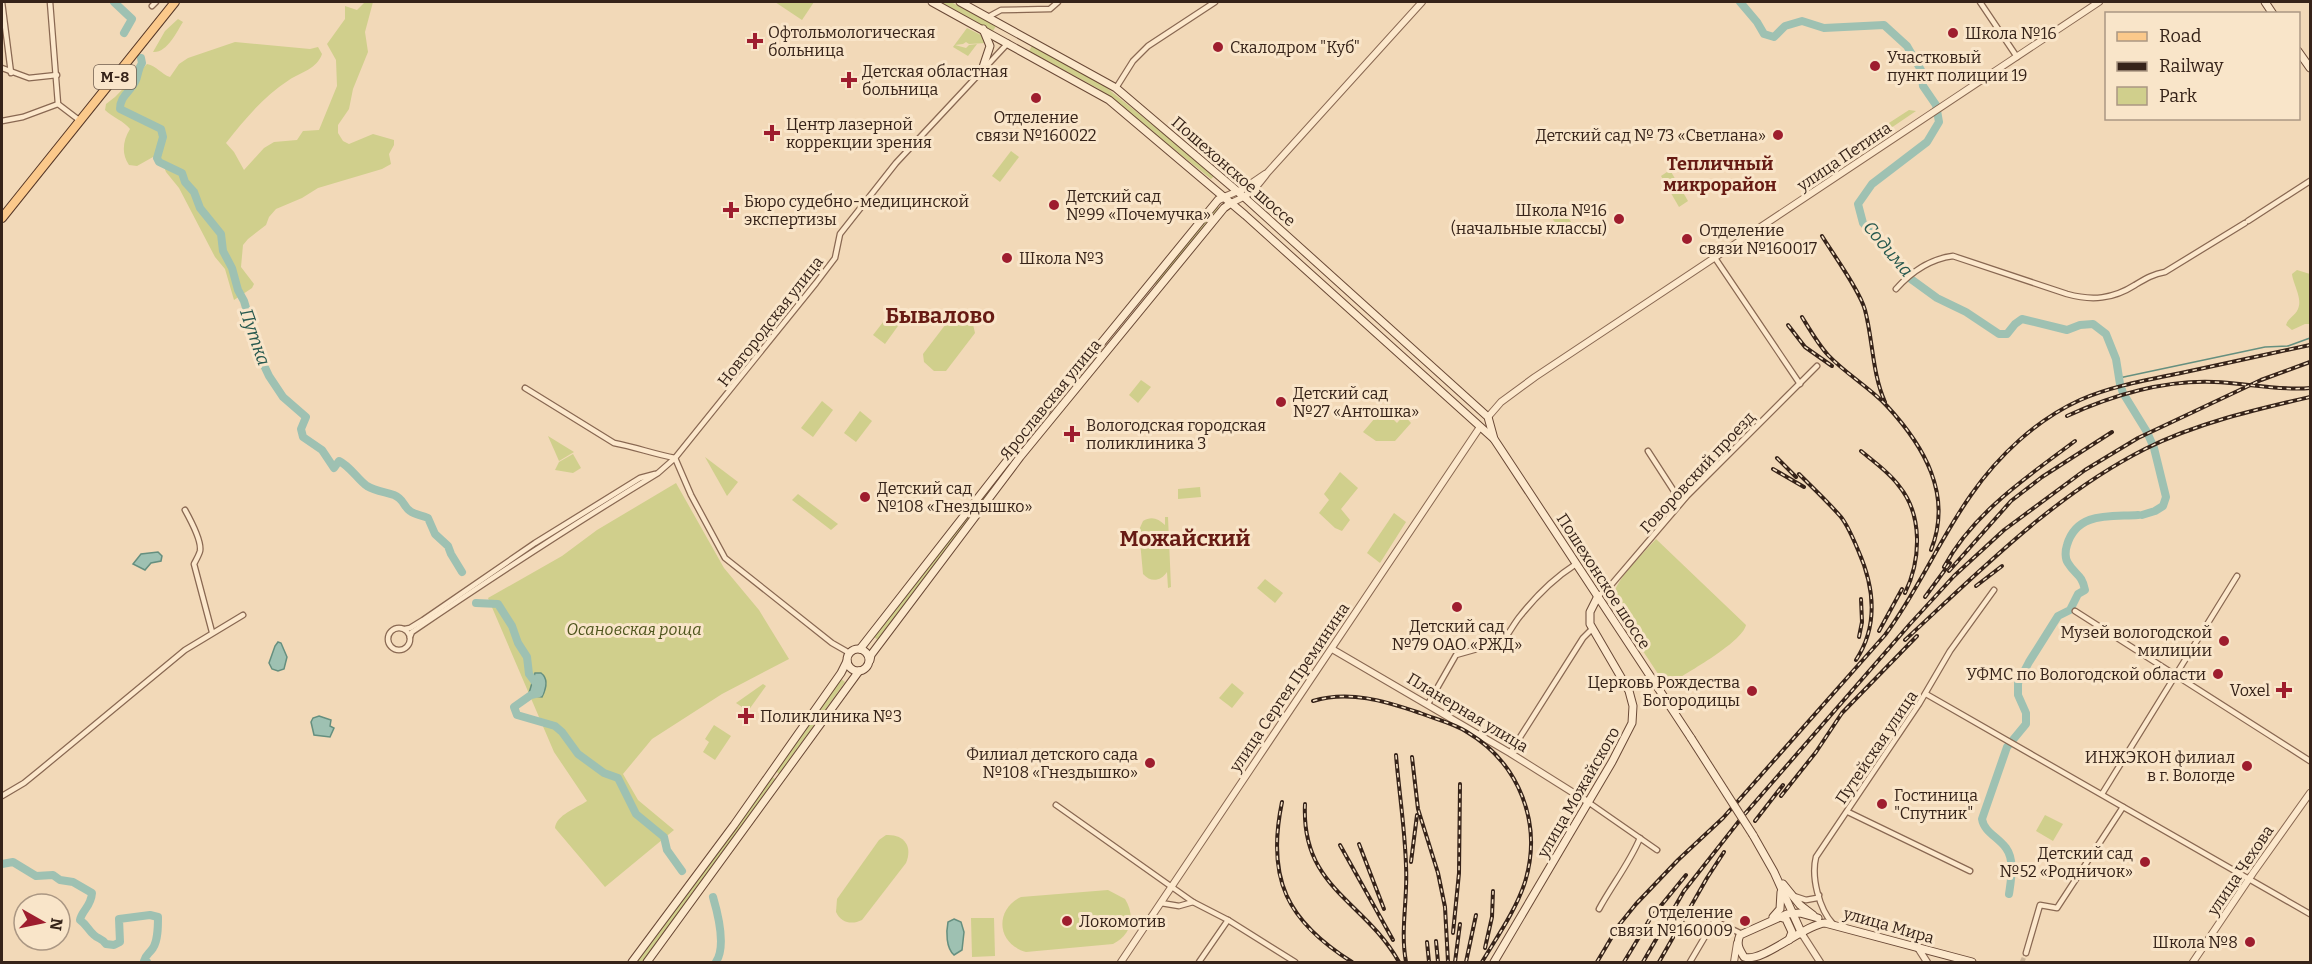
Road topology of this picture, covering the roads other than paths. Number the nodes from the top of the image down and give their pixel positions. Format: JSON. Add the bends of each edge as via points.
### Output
{"nodes":[{"id":1,"x":2,"y":2,"type":"edge"},
{"id":2,"x":50,"y":2,"type":"edge"},
{"id":3,"x":175,"y":2,"type":"edge"},
{"id":4,"x":932,"y":2,"type":"edge"},
{"id":5,"x":960,"y":2,"type":"edge"},
{"id":6,"x":1058,"y":2,"type":"edge"},
{"id":7,"x":1215,"y":2,"type":"edge"},
{"id":8,"x":1422,"y":2,"type":"edge"},
{"id":9,"x":1980,"y":2,"type":"edge"},
{"id":10,"x":2099,"y":2,"type":"edge"},
{"id":11,"x":988,"y":16,"type":"junction"},
{"id":12,"x":996,"y":20,"type":"junction"},
{"id":13,"x":983,"y":29,"type":"junction"},
{"id":14,"x":1016,"y":31,"type":"junction"},
{"id":15,"x":990,"y":33,"type":"junction"},
{"id":16,"x":1036,"y":42,"type":"junction"},
{"id":17,"x":1008,"y":43,"type":"junction"},
{"id":18,"x":2300,"y":54,"type":"edge"},
{"id":19,"x":1030,"y":55,"type":"junction"},
{"id":20,"x":2017,"y":57,"type":"junction"},
{"id":21,"x":2,"y":68,"type":"edge"},
{"id":22,"x":2310,"y":68,"type":"edge"},
{"id":23,"x":982,"y":70,"type":"junction"},
{"id":24,"x":11,"y":73,"type":"junction"},
{"id":25,"x":57,"y":75,"type":"junction"},
{"id":26,"x":1116,"y":88,"type":"junction"},
{"id":27,"x":58,"y":104,"type":"junction"},
{"id":28,"x":80,"y":120,"type":"junction"},
{"id":29,"x":2,"y":121,"type":"edge"},
{"id":30,"x":1268,"y":172,"type":"junction"},
{"id":31,"x":1219,"y":175,"type":"junction"},
{"id":32,"x":2310,"y":181,"type":"edge"},
{"id":33,"x":1209,"y":185,"type":"junction"},
{"id":34,"x":1237,"y":191,"type":"junction"},
{"id":35,"x":1224,"y":197,"type":"junction"},
{"id":36,"x":1244,"y":197,"type":"junction"},
{"id":37,"x":1231,"y":203,"type":"junction"},
{"id":38,"x":1260,"y":212,"type":"junction"},
{"id":39,"x":2,"y":218,"type":"edge"},
{"id":40,"x":1252,"y":222,"type":"junction"},
{"id":41,"x":1715,"y":258,"type":"junction"},
{"id":42,"x":1148,"y":286,"type":"junction"},
{"id":43,"x":1896,"y":288,"type":"dead end"},
{"id":44,"x":1154,"y":292,"type":"junction"},
{"id":45,"x":1419,"y":354,"type":"junction"},
{"id":46,"x":1411,"y":363,"type":"junction"},
{"id":47,"x":1818,"y":366,"type":"dead end"},
{"id":48,"x":1800,"y":384,"type":"junction"},
{"id":49,"x":525,"y":388,"type":"dead end"},
{"id":50,"x":1488,"y":417,"type":"junction"},
{"id":51,"x":1480,"y":427,"type":"junction"},
{"id":52,"x":1494,"y":439,"type":"junction"},
{"id":53,"x":1648,"y":451,"type":"dead end"},
{"id":54,"x":675,"y":458,"type":"junction"},
{"id":55,"x":658,"y":473,"type":"junction"},
{"id":56,"x":1681,"y":502,"type":"junction"},
{"id":57,"x":185,"y":510,"type":"dead end"},
{"id":58,"x":1576,"y":564,"type":"junction"},
{"id":59,"x":2237,"y":576,"type":"dead end"},
{"id":60,"x":1994,"y":590,"type":"dead end"},
{"id":61,"x":1598,"y":596,"type":"junction"},
{"id":62,"x":2075,"y":611,"type":"dead end"},
{"id":63,"x":243,"y":615,"type":"dead end"},
{"id":64,"x":405,"y":629,"type":"junction"},
{"id":65,"x":1592,"y":629,"type":"junction"},
{"id":66,"x":212,"y":632,"type":"junction"},
{"id":67,"x":410,"y":637,"type":"junction"},
{"id":68,"x":860,"y":649,"type":"junction"},
{"id":69,"x":1332,"y":649,"type":"junction"},
{"id":70,"x":846,"y":651,"type":"dead end"},
{"id":71,"x":870,"y":660,"type":"junction"},
{"id":72,"x":847,"y":661,"type":"junction"},
{"id":73,"x":859,"y":671,"type":"junction"},
{"id":74,"x":2176,"y":675,"type":"junction"},
{"id":75,"x":1926,"y":694,"type":"junction"},
{"id":76,"x":1428,"y":704,"type":"junction"},
{"id":77,"x":1510,"y":753,"type":"junction"},
{"id":78,"x":2310,"y":761,"type":"edge"},
{"id":79,"x":2310,"y":793,"type":"edge"},
{"id":80,"x":2102,"y":794,"type":"junction"},
{"id":81,"x":2,"y":796,"type":"edge"},
{"id":82,"x":1588,"y":802,"type":"junction"},
{"id":83,"x":1056,"y":805,"type":"dead end"},
{"id":84,"x":2123,"y":807,"type":"junction"},
{"id":85,"x":1848,"y":812,"type":"junction"},
{"id":86,"x":1640,"y":838,"type":"junction"},
{"id":87,"x":1657,"y":850,"type":"dead end"},
{"id":88,"x":1774,"y":872,"type":"junction"},
{"id":89,"x":1970,"y":872,"type":"dead end"},
{"id":90,"x":2250,"y":878,"type":"junction"},
{"id":91,"x":1172,"y":887,"type":"junction"},
{"id":92,"x":1791,"y":894,"type":"junction"},
{"id":93,"x":1819,"y":896,"type":"junction"},
{"id":94,"x":1193,"y":902,"type":"junction"},
{"id":95,"x":1161,"y":903,"type":"junction"},
{"id":96,"x":1599,"y":909,"type":"dead end"},
{"id":97,"x":1793,"y":913,"type":"junction"},
{"id":98,"x":2310,"y":914,"type":"edge"},
{"id":99,"x":1778,"y":916,"type":"junction"},
{"id":100,"x":1818,"y":918,"type":"junction"},
{"id":101,"x":1228,"y":920,"type":"junction"},
{"id":102,"x":1770,"y":920,"type":"junction"},
{"id":103,"x":1829,"y":923,"type":"junction"},
{"id":104,"x":1802,"y":934,"type":"junction"},
{"id":105,"x":1740,"y":937,"type":"junction"},
{"id":106,"x":1789,"y":940,"type":"junction"},
{"id":107,"x":1918,"y":948,"type":"junction"},
{"id":108,"x":2026,"y":953,"type":"tunnel mouth"},
{"id":109,"x":1956,"y":960,"type":"edge"},
{"id":110,"x":1750,"y":961,"type":"edge"},
{"id":111,"x":632,"y":963,"type":"edge"},
{"id":112,"x":647,"y":963,"type":"edge"},
{"id":113,"x":1121,"y":963,"type":"edge"},
{"id":114,"x":1199,"y":963,"type":"edge"},
{"id":115,"x":1295,"y":963,"type":"edge"},
{"id":116,"x":1494,"y":963,"type":"edge"},
{"id":117,"x":1690,"y":963,"type":"edge"},
{"id":118,"x":1734,"y":963,"type":"edge"},
{"id":119,"x":1820,"y":963,"type":"edge"},
{"id":120,"x":1927,"y":963,"type":"edge"},
{"id":121,"x":1972,"y":963,"type":"edge"},
{"id":122,"x":2193,"y":963,"type":"edge"}],
"edges":[{"from":1,"to":24,"type":"street"},
{"from":2,"to":25,"type":"street"},
{"from":3,"to":28,"type":"main road","number":"М-8"},
{"from":4,"to":13,"type":"main road","name":"Пошехонское шоссе"},
{"from":5,"to":11,"type":"main road","name":"Пошехонское шоссе"},
{"from":6,"to":11,"type":"street","via":[[1050,9],[1001,9]]},
{"from":7,"to":26,"type":"street","via":[[1148,46]]},
{"from":8,"to":30,"type":"street","name":"Ярославская улица"},
{"from":9,"to":20,"type":"street"},
{"from":10,"to":20,"type":"street","name":"улица Петина"},
{"from":11,"to":12,"type":"main road","name":"Пошехонское шоссе"},
{"from":12,"to":14,"type":"main road","name":"Пошехонское шоссе"},
{"from":12,"to":15,"type":"main road","via":[[998,28]]},
{"from":13,"to":15,"type":"main road","name":"Пошехонское шоссе"},
{"from":13,"to":23,"type":"main road","via":[[990,46]]},
{"from":14,"to":16,"type":"main road","name":"Пошехонское шоссе"},
{"from":14,"to":17,"type":"main road"},
{"from":15,"to":17,"type":"main road","name":"Пошехонское шоссе"},
{"from":16,"to":19,"type":"main road","via":[[1025,46]]},
{"from":16,"to":26,"type":"main road","name":"Пошехонское шоссе"},
{"from":17,"to":19,"type":"main road","name":"Пошехонское шоссе"},
{"from":17,"to":23,"type":"street","name":"Новгородская улица"},
{"from":18,"to":22,"type":"main road"},
{"from":19,"to":33,"type":"main road","name":"Пошехонское шоссе","via":[[1109,100]]},
{"from":20,"to":41,"type":"street","name":"улица Петина"},
{"from":21,"to":24,"type":"street"},
{"from":23,"to":54,"type":"street","name":"Новгородская улица","via":[[896,163],[840,234],[830,264]]},
{"from":24,"to":25,"type":"street","via":[[29,78]]},
{"from":25,"to":27,"type":"street"},
{"from":26,"to":31,"type":"main road","name":"Пошехонское шоссе"},
{"from":27,"to":28,"type":"street"},
{"from":27,"to":29,"type":"street"},
{"from":28,"to":39,"type":"main road","number":"М-8"},
{"from":30,"to":34,"type":"street","name":"Ярославская улица"},
{"from":30,"to":36,"type":"street","name":"Ярославская улица"},
{"from":31,"to":33,"type":"main road","via":[[1218,183]]},
{"from":31,"to":34,"type":"main road","name":"Пошехонское шоссе"},
{"from":32,"to":43,"type":"street","via":[[2165,272],[2105,298],[2081,298],[1953,256],[1931,261]]},
{"from":33,"to":35,"type":"main road","name":"Пошехонское шоссе"},
{"from":34,"to":35,"type":"street","name":"Ярославская улица"},
{"from":34,"to":36,"type":"main road","name":"Пошехонское шоссе"},
{"from":35,"to":37,"type":"main road","name":"Пошехонское шоссе"},
{"from":35,"to":42,"type":"main road","name":"Ярославская улица"},
{"from":36,"to":37,"type":"street","name":"Ярославская улица"},
{"from":36,"to":38,"type":"main road","name":"Пошехонское шоссе"},
{"from":37,"to":40,"type":"main road","name":"Пошехонское шоссе"},
{"from":37,"to":44,"type":"main road","name":"Ярославская улица"},
{"from":38,"to":40,"type":"main road","via":[[1253,213]]},
{"from":38,"to":45,"type":"main road","name":"Пошехонское шоссе"},
{"from":40,"to":46,"type":"main road","name":"Пошехонское шоссе"},
{"from":41,"to":48,"type":"street"},
{"from":41,"to":50,"type":"street","name":"улица Петина","via":[[1536,376]]},
{"from":42,"to":44,"type":"main road","via":[[1155,286]]},
{"from":42,"to":68,"type":"main road","name":"Ярославская улица"},
{"from":44,"to":71,"type":"main road","name":"Ярославская улица","via":[[1008,473]]},
{"from":45,"to":46,"type":"main road"},
{"from":45,"to":50,"type":"main road","name":"Пошехонское шоссе"},
{"from":46,"to":51,"type":"main road","name":"Пошехонское шоссе"},
{"from":47,"to":48,"type":"street","name":"Говоровский проезд"},
{"from":48,"to":56,"type":"street","name":"Говоровский проезд"},
{"from":49,"to":54,"type":"street","via":[[612,443]]},
{"from":50,"to":51,"type":"main road"},
{"from":50,"to":52,"type":"main road","name":"Пошехонское шоссе"},
{"from":51,"to":52,"type":"main road","name":"Пошехонское шоссе"},
{"from":51,"to":69,"type":"street","name":"улица Сергея Преминина"},
{"from":52,"to":58,"type":"main road","name":"Пошехонское шоссе"},
{"from":53,"to":56,"type":"street"},
{"from":54,"to":55,"type":"street","name":"Новгородская улица"},
{"from":54,"to":70,"type":"street","via":[[725,558]]},
{"from":55,"to":64,"type":"street","name":"Новгородская улица","via":[[640,478]]},
{"from":55,"to":67,"type":"street","name":"Новгородская улица","via":[[538,547]]},
{"from":56,"to":61,"type":"street","name":"Говоровский проезд"},
{"from":57,"to":66,"type":"street","via":[[201,547],[194,564]]},
{"from":58,"to":61,"type":"main road","name":"Пошехонское шоссе"},
{"from":58,"to":76,"type":"street","via":[[1543,590],[1502,642],[1456,656]]},
{"from":59,"to":74,"type":"street"},
{"from":60,"to":75,"type":"street","name":"Путейская улица","via":[[1950,651]]},
{"from":61,"to":65,"type":"main road","via":[[1590,612]]},
{"from":61,"to":88,"type":"main road","name":"Пошехонское шоссе","bridge":true},
{"from":62,"to":74,"type":"street"},
{"from":63,"to":66,"type":"street"},
{"from":64,"to":67,"type":"street"},
{"from":64,"to":67,"type":"street","via":[[389,633],[390,647],[397,651],[405,649]]},
{"from":65,"to":77,"type":"street"},
{"from":65,"to":82,"type":"main road","name":"улица Можайского","via":[[1626,684],[1633,713],[1626,736]]},
{"from":66,"to":81,"type":"street","via":[[24,783]]},
{"from":68,"to":71,"type":"main road","via":[[868,653]]},
{"from":68,"to":72,"type":"main road","via":[[851,651]]},
{"from":69,"to":76,"type":"street","name":"Планерная улица"},
{"from":69,"to":91,"type":"street","name":"улица Сергея Преминина"},
{"from":71,"to":73,"type":"main road","via":[[868,667]]},
{"from":72,"to":73,"type":"main road","via":[[850,668]]},
{"from":72,"to":111,"type":"main road","via":[[734,825]]},
{"from":73,"to":112,"type":"main road"},
{"from":74,"to":78,"type":"street"},
{"from":74,"to":80,"type":"street"},
{"from":75,"to":80,"type":"street"},
{"from":75,"to":85,"type":"street","name":"Путейская улица"},
{"from":76,"to":77,"type":"street","name":"Планерная улица"},
{"from":77,"to":82,"type":"street","name":"Планерная улица"},
{"from":79,"to":90,"type":"street","name":"улица Чехова"},
{"from":80,"to":84,"type":"street"},
{"from":82,"to":86,"type":"street"},
{"from":82,"to":116,"type":"main road","name":"улица Можайского"},
{"from":83,"to":91,"type":"street"},
{"from":84,"to":90,"type":"street"},
{"from":84,"to":108,"type":"street","via":[[2057,909],[2040,905]]},
{"from":85,"to":89,"type":"street"},
{"from":85,"to":93,"type":"street","name":"Путейская улица","via":[[1816,857]]},
{"from":86,"to":87,"type":"street"},
{"from":86,"to":96,"type":"street"},
{"from":88,"to":92,"type":"main road"},
{"from":88,"to":97,"type":"main road"},
{"from":88,"to":102,"type":"main road","via":[[1781,904]]},
{"from":90,"to":98,"type":"street"},
{"from":90,"to":122,"type":"street","name":"улица Чехова"},
{"from":91,"to":94,"type":"street"},
{"from":91,"to":95,"type":"street","name":"улица Сергея Преминина"},
{"from":92,"to":93,"type":"street","via":[[1809,900]]},
{"from":92,"to":100,"type":"main road"},
{"from":93,"to":103,"type":"street","name":"Путейская улица"},
{"from":94,"to":95,"type":"street","via":[[1179,906]]},
{"from":94,"to":101,"type":"street"},
{"from":95,"to":113,"type":"street","name":"улица Сергея Преминина"},
{"from":97,"to":99,"type":"main road","name":"улица Мира"},
{"from":97,"to":100,"type":"main road","name":"улица Мира"},
{"from":97,"to":103,"type":"main road"},
{"from":97,"to":104,"type":"main road"},
{"from":99,"to":102,"type":"main road","name":"улица Мира"},
{"from":99,"to":106,"type":"main road","via":[[1786,919],[1792,933]]},
{"from":100,"to":103,"type":"main road"},
{"from":101,"to":114,"type":"street"},
{"from":101,"to":115,"type":"street"},
{"from":102,"to":105,"type":"main road","name":"улица Мира"},
{"from":103,"to":104,"type":"main road","name":"улица Мира","via":[[1813,925]]},
{"from":103,"to":107,"type":"main road","name":"улица Мира"},
{"from":104,"to":106,"type":"main road","name":"улица Мира"},
{"from":104,"to":119,"type":"street"},
{"from":105,"to":110,"type":"main road","via":[[1744,957]]},
{"from":105,"to":117,"type":"street","via":[[1713,923]]},
{"from":105,"to":118,"type":"street"},
{"from":106,"to":110,"type":"main road","name":"улица Мира"},
{"from":107,"to":109,"type":"main road","name":"улица Мира"},
{"from":107,"to":120,"type":"street"},
{"from":109,"to":121,"type":"main road","name":"улица Мира"}]}
